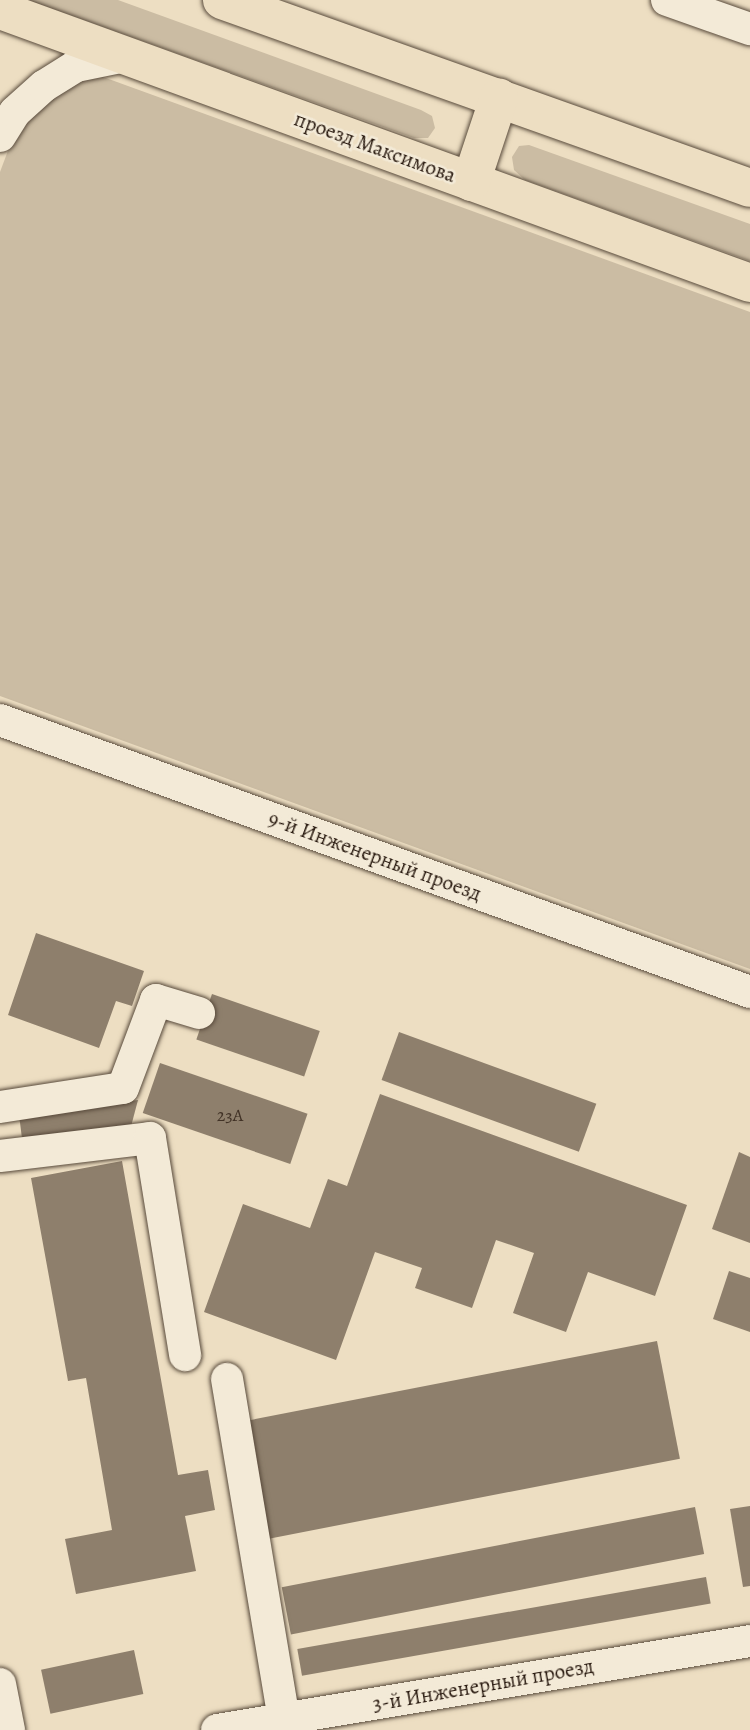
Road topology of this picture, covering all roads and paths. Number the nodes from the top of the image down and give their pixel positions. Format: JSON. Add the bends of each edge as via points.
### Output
{"nodes":[{"id":1,"x":222,"y":0,"type":"edge"},
{"id":2,"x":667,"y":0,"type":"edge"},
{"id":3,"x":0,"y":10,"type":"edge"},
{"id":4,"x":750,"y":30,"type":"edge"},
{"id":5,"x":125,"y":56,"type":"junction"},
{"id":6,"x":499,"y":98,"type":"junction"},
{"id":7,"x":0,"y":136,"type":"edge"},
{"id":8,"x":471,"y":182,"type":"junction"},
{"id":9,"x":750,"y":188,"type":"edge"},
{"id":10,"x":750,"y":283,"type":"edge"},
{"id":11,"x":0,"y":720,"type":"edge"},
{"id":12,"x":750,"y":992,"type":"edge"},
{"id":13,"x":199,"y":1013,"type":"dead end"},
{"id":14,"x":0,"y":1107,"type":"edge"},
{"id":15,"x":0,"y":1156,"type":"edge"},
{"id":16,"x":185,"y":1355,"type":"dead end"},
{"id":17,"x":226,"y":1379,"type":"dead end"},
{"id":18,"x":750,"y":1641,"type":"edge"},
{"id":19,"x":0,"y":1684,"type":"edge"},
{"id":20,"x":284,"y":1719,"type":"junction"},
{"id":21,"x":9,"y":1730,"type":"edge"},
{"id":22,"x":217,"y":1730,"type":"edge"}],
"edges":[{"from":1,"to":6,"type":"main road"},
{"from":2,"to":4,"type":"street"},
{"from":3,"to":5,"type":"main road","name":"проезд Максимова"},
{"from":5,"to":7,"type":"street","via":[[76,66],[44,86],[15,112]]},
{"from":5,"to":8,"type":"main road","name":"проезд Максимова"},
{"from":6,"to":8,"type":"main road"},
{"from":6,"to":9,"type":"main road"},
{"from":8,"to":10,"type":"main road","name":"проезд Максимова"},
{"from":11,"to":12,"type":"street","name":"9-й Инженерный проезд"},
{"from":13,"to":14,"type":"street","via":[[156,1000],[123,1088]]},
{"from":15,"to":16,"type":"street","via":[[150,1138]]},
{"from":17,"to":20,"type":"street"},
{"from":18,"to":20,"type":"street","name":"3-й Инженерный проезд"},
{"from":19,"to":21,"type":"street"},
{"from":20,"to":22,"type":"street","name":"3-й Инженерный проезд"}]}
